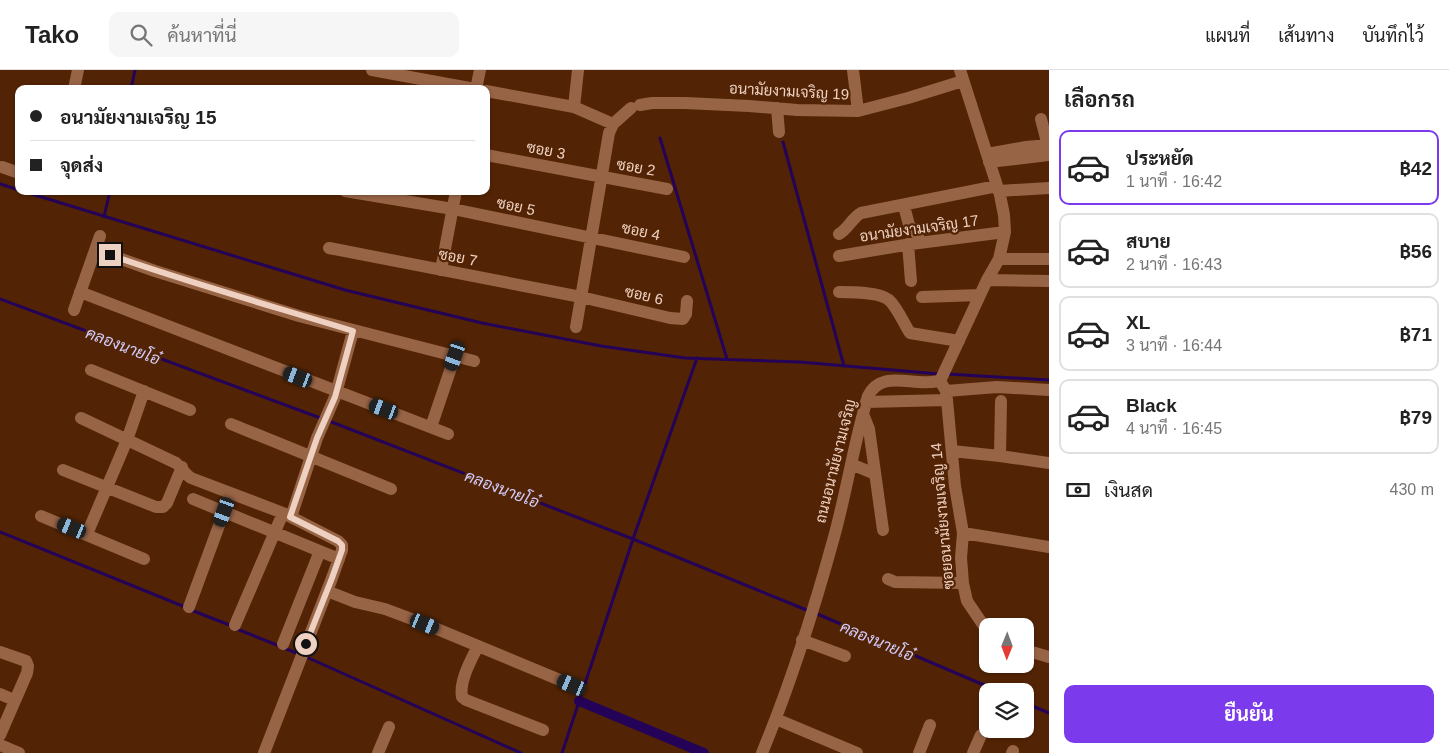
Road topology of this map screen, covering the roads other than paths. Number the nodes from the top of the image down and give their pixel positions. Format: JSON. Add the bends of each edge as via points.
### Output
{"nodes":[{"id":1,"x":78,"y":70,"type":"edge"},
{"id":2,"x":372,"y":70,"type":"edge"},
{"id":3,"x":480,"y":70,"type":"edge"},
{"id":4,"x":578,"y":70,"type":"edge"},
{"id":5,"x":853,"y":70,"type":"edge"},
{"id":6,"x":961,"y":76,"type":"edge"},
{"id":7,"x":75,"y":85,"type":"edge"},
{"id":8,"x":454,"y":85,"type":"edge"},
{"id":9,"x":477,"y":85,"type":"edge"},
{"id":10,"x":490,"y":92,"type":"edge"},
{"id":11,"x":574,"y":107,"type":"junction"},
{"id":12,"x":777,"y":108,"type":"junction"},
{"id":13,"x":858,"y":111,"type":"junction"},
{"id":14,"x":1041,"y":119,"type":"dead end"},
{"id":15,"x":613,"y":124,"type":"junction"},
{"id":16,"x":779,"y":132,"type":"dead end"},
{"id":17,"x":1049,"y":149,"type":"edge"},
{"id":18,"x":490,"y":156,"type":"edge"},
{"id":19,"x":988,"y":158,"type":"junction"},
{"id":20,"x":2,"y":166,"type":"dead end"},
{"id":21,"x":15,"y":171,"type":"edge"},
{"id":22,"x":600,"y":178,"type":"junction"},
{"id":23,"x":1049,"y":188,"type":"edge"},
{"id":24,"x":667,"y":189,"type":"dead end"},
{"id":25,"x":998,"y":189,"type":"junction"},
{"id":26,"x":369,"y":195,"type":"edge"},
{"id":27,"x":455,"y":195,"type":"edge"},
{"id":28,"x":904,"y":206,"type":"junction"},
{"id":29,"x":453,"y":209,"type":"junction"},
{"id":30,"x":1005,"y":232,"type":"junction"},
{"id":31,"x":839,"y":234,"type":"dead end"},
{"id":32,"x":918,"y":235,"type":"dead end"},
{"id":33,"x":100,"y":236,"type":"dead end"},
{"id":34,"x":591,"y":238,"type":"junction"},
{"id":35,"x":908,"y":244,"type":"junction"},
{"id":36,"x":329,"y":248,"type":"dead end"},
{"id":37,"x":96,"y":250,"type":"junction"},
{"id":38,"x":838,"y":256,"type":"dead end"},
{"id":39,"x":684,"y":257,"type":"dead end"},
{"id":40,"x":999,"y":259,"type":"junction"},
{"id":41,"x":1049,"y":259,"type":"edge"},
{"id":42,"x":441,"y":270,"type":"junction"},
{"id":43,"x":910,"y":280,"type":"dead end"},
{"id":44,"x":987,"y":280,"type":"junction"},
{"id":45,"x":1049,"y":281,"type":"edge"},
{"id":46,"x":80,"y":292,"type":"junction"},
{"id":47,"x":839,"y":292,"type":"dead end"},
{"id":48,"x":980,"y":295,"type":"junction"},
{"id":49,"x":581,"y":297,"type":"junction"},
{"id":50,"x":922,"y":297,"type":"dead end"},
{"id":51,"x":687,"y":301,"type":"dead end"},
{"id":52,"x":74,"y":310,"type":"dead end"},
{"id":53,"x":576,"y":327,"type":"dead end"},
{"id":54,"x":353,"y":331,"type":"junction"},
{"id":55,"x":959,"y":341,"type":"junction"},
{"id":56,"x":455,"y":356,"type":"junction"},
{"id":57,"x":474,"y":361,"type":"dead end"},
{"id":58,"x":92,"y":370,"type":"dead end"},
{"id":59,"x":944,"y":385,"type":"junction"},
{"id":60,"x":1049,"y":390,"type":"edge"},
{"id":61,"x":144,"y":391,"type":"junction"},
{"id":62,"x":337,"y":391,"type":"junction"},
{"id":63,"x":1001,"y":401,"type":"dead end"},
{"id":64,"x":865,"y":408,"type":"junction"},
{"id":65,"x":190,"y":410,"type":"dead end"},
{"id":66,"x":81,"y":418,"type":"dead end"},
{"id":67,"x":231,"y":424,"type":"dead end"},
{"id":68,"x":430,"y":427,"type":"junction"},
{"id":69,"x":448,"y":434,"type":"dead end"},
{"id":70,"x":127,"y":440,"type":"junction"},
{"id":71,"x":952,"y":451,"type":"junction"},
{"id":72,"x":1000,"y":456,"type":"junction"},
{"id":73,"x":311,"y":457,"type":"junction"},
{"id":74,"x":1049,"y":463,"type":"edge"},
{"id":75,"x":851,"y":464,"type":"junction"},
{"id":76,"x":182,"y":467,"type":"junction"},
{"id":77,"x":63,"y":470,"type":"dead end"},
{"id":78,"x":875,"y":474,"type":"junction"},
{"id":79,"x":106,"y":488,"type":"junction"},
{"id":80,"x":391,"y":490,"type":"dead end"},
{"id":81,"x":193,"y":499,"type":"dead end"},
{"id":82,"x":224,"y":512,"type":"junction"},
{"id":83,"x":287,"y":515,"type":"junction"},
{"id":84,"x":41,"y":516,"type":"dead end"},
{"id":85,"x":883,"y":530,"type":"dead end"},
{"id":86,"x":274,"y":533,"type":"junction"},
{"id":87,"x":963,"y":533,"type":"junction"},
{"id":88,"x":87,"y":534,"type":"junction"},
{"id":89,"x":1049,"y":547,"type":"edge"},
{"id":90,"x":320,"y":551,"type":"junction"},
{"id":91,"x":144,"y":559,"type":"dead end"},
{"id":92,"x":339,"y":559,"type":"junction"},
{"id":93,"x":888,"y":579,"type":"dead end"},
{"id":94,"x":963,"y":583,"type":"junction"},
{"id":95,"x":327,"y":591,"type":"junction"},
{"id":96,"x":189,"y":607,"type":"dead end"},
{"id":97,"x":979,"y":619,"type":"edge"},
{"id":98,"x":235,"y":625,"type":"dead end"},
{"id":99,"x":802,"y":640,"type":"junction"},
{"id":100,"x":283,"y":644,"type":"dead end"},
{"id":101,"x":478,"y":646,"type":"junction"},
{"id":102,"x":0,"y":652,"type":"edge"},
{"id":103,"x":1034,"y":653,"type":"edge"},
{"id":104,"x":845,"y":656,"type":"dead end"},
{"id":105,"x":1049,"y":658,"type":"edge"},
{"id":106,"x":572,"y":685,"type":"dead end"},
{"id":107,"x":0,"y":694,"type":"edge"},
{"id":108,"x":14,"y":700,"type":"junction"},
{"id":109,"x":776,"y":719,"type":"junction"},
{"id":110,"x":930,"y":725,"type":"dead end"},
{"id":111,"x":389,"y":727,"type":"dead end"},
{"id":112,"x":543,"y":730,"type":"dead end"},
{"id":113,"x":0,"y":735,"type":"edge"},
{"id":114,"x":980,"y":738,"type":"edge"},
{"id":115,"x":0,"y":745,"type":"edge"},
{"id":116,"x":852,"y":752,"type":"edge"},
{"id":117,"x":19,"y":753,"type":"edge"},
{"id":118,"x":264,"y":753,"type":"edge"},
{"id":119,"x":378,"y":753,"type":"edge"},
{"id":120,"x":762,"y":753,"type":"edge"},
{"id":121,"x":919,"y":753,"type":"edge"},
{"id":122,"x":973,"y":753,"type":"edge"}],
"edges":[{"from":1,"to":7,"type":"street"},
{"from":2,"to":8,"type":"street"},
{"from":3,"to":9,"type":"street"},
{"from":4,"to":11,"type":"street"},
{"from":5,"to":13,"type":"street"},
{"from":6,"to":13,"type":"street","name":"อนามัยงามเจริญ 19","via":[[908,98]]},
{"from":6,"to":19,"type":"street"},
{"from":10,"to":11,"type":"street"},
{"from":11,"to":15,"type":"street"},
{"from":12,"to":13,"type":"street","name":"อนามัยงามเจริญ 19"},
{"from":12,"to":15,"type":"street","name":"อนามัยงามเจริญ 19","via":[[652,102],[635,107]]},
{"from":12,"to":16,"type":"street"},
{"from":14,"to":17,"type":"street"},
{"from":15,"to":22,"type":"street"},
{"from":17,"to":19,"type":"street"},
{"from":18,"to":22,"type":"street","name":"ซอย 3"},
{"from":19,"to":25,"type":"street"},
{"from":20,"to":21,"type":"street"},
{"from":22,"to":24,"type":"street","name":"ซอย 2"},
{"from":22,"to":34,"type":"street"},
{"from":23,"to":25,"type":"street"},
{"from":25,"to":28,"type":"street","via":[[958,193]]},
{"from":25,"to":30,"type":"street"},
{"from":26,"to":29,"type":"street","name":"ซอย 5"},
{"from":27,"to":29,"type":"street"},
{"from":28,"to":31,"type":"street","via":[[861,213]]},
{"from":28,"to":32,"type":"street","via":[[909,225]]},
{"from":29,"to":34,"type":"street","name":"ซอย 5"},
{"from":29,"to":42,"type":"street"},
{"from":30,"to":35,"type":"street","name":"อนามัยงามเจริญ 17"},
{"from":30,"to":40,"type":"street"},
{"from":33,"to":37,"type":"street"},
{"from":34,"to":39,"type":"street","name":"ซอย 4"},
{"from":34,"to":49,"type":"street"},
{"from":35,"to":38,"type":"street","name":"อนามัยงามเจริญ 17"},
{"from":35,"to":43,"type":"street"},
{"from":36,"to":42,"type":"street","name":"ซอย 7"},
{"from":37,"to":46,"type":"street"},
{"from":37,"to":54,"type":"street"},
{"from":40,"to":41,"type":"street"},
{"from":40,"to":44,"type":"street"},
{"from":42,"to":49,"type":"street","name":"ซอย 7"},
{"from":44,"to":45,"type":"street"},
{"from":44,"to":48,"type":"street"},
{"from":46,"to":52,"type":"street"},
{"from":46,"to":62,"type":"street"},
{"from":47,"to":55,"type":"street","via":[[883,297],[892,304],[910,333]]},
{"from":48,"to":50,"type":"street"},
{"from":48,"to":55,"type":"street"},
{"from":49,"to":51,"type":"street","name":"ซอย 6","via":[[683,319]]},
{"from":49,"to":53,"type":"street"},
{"from":54,"to":56,"type":"street"},
{"from":54,"to":62,"type":"street"},
{"from":55,"to":59,"type":"street"},
{"from":56,"to":57,"type":"street"},
{"from":56,"to":68,"type":"street"},
{"from":58,"to":61,"type":"street"},
{"from":59,"to":60,"type":"street"},
{"from":59,"to":64,"type":"street"},
{"from":59,"to":64,"type":"street","name":"ถนนอนามัยงามเจริญ","via":[[890,380],[872,388]]},
{"from":59,"to":71,"type":"street","name":"ซอยอนามัยงามเจริญ 14"},
{"from":61,"to":65,"type":"street"},
{"from":61,"to":70,"type":"street"},
{"from":62,"to":68,"type":"street"},
{"from":62,"to":73,"type":"street"},
{"from":63,"to":72,"type":"street"},
{"from":64,"to":75,"type":"street","name":"ถนนอนามัยงามเจริญ"},
{"from":64,"to":78,"type":"street"},
{"from":66,"to":70,"type":"street"},
{"from":67,"to":73,"type":"street"},
{"from":68,"to":69,"type":"street"},
{"from":70,"to":76,"type":"street"},
{"from":70,"to":79,"type":"street"},
{"from":71,"to":72,"type":"street"},
{"from":71,"to":87,"type":"street","name":"ซอยอนามัยงามเจริญ 14"},
{"from":72,"to":74,"type":"street"},
{"from":73,"to":80,"type":"street"},
{"from":73,"to":83,"type":"street"},
{"from":75,"to":78,"type":"street"},
{"from":75,"to":99,"type":"street","name":"ถนนอนามัยงามเจริญ","via":[[810,622]]},
{"from":76,"to":79,"type":"street","via":[[163,507]]},
{"from":76,"to":83,"type":"street","via":[[191,478]]},
{"from":77,"to":79,"type":"street"},
{"from":78,"to":85,"type":"street"},
{"from":79,"to":88,"type":"street"},
{"from":81,"to":82,"type":"street"},
{"from":82,"to":86,"type":"street"},
{"from":82,"to":96,"type":"street"},
{"from":83,"to":86,"type":"street"},
{"from":83,"to":92,"type":"street","via":[[338,541],[342,545]]},
{"from":84,"to":88,"type":"street"},
{"from":86,"to":90,"type":"street"},
{"from":86,"to":98,"type":"street"},
{"from":87,"to":89,"type":"street"},
{"from":87,"to":94,"type":"street","name":"ซอยอนามัยงามเจริญ 14"},
{"from":88,"to":91,"type":"street"},
{"from":90,"to":92,"type":"street"},
{"from":90,"to":100,"type":"street"},
{"from":92,"to":95,"type":"street"},
{"from":93,"to":94,"type":"street","via":[[895,582]]},
{"from":94,"to":97,"type":"street","name":"ซอยอนามัยงามเจริญ 14","via":[[967,601]]},
{"from":95,"to":101,"type":"street","via":[[385,609]]},
{"from":95,"to":118,"type":"street"},
{"from":99,"to":104,"type":"street"},
{"from":99,"to":109,"type":"street","name":"ถนนอนามัยงามเจริญ"},
{"from":101,"to":106,"type":"street"},
{"from":101,"to":112,"type":"street","via":[[468,668],[462,697]]},
{"from":102,"to":108,"type":"street","via":[[26,661],[28,666]]},
{"from":103,"to":105,"type":"street"},
{"from":107,"to":108,"type":"street"},
{"from":108,"to":113,"type":"street"},
{"from":109,"to":116,"type":"street"},
{"from":109,"to":120,"type":"street","name":"ถนนอนามัยงามเจริญ"},
{"from":110,"to":121,"type":"street"},
{"from":111,"to":119,"type":"street"},
{"from":114,"to":122,"type":"street"},
{"from":115,"to":117,"type":"street"}]}
